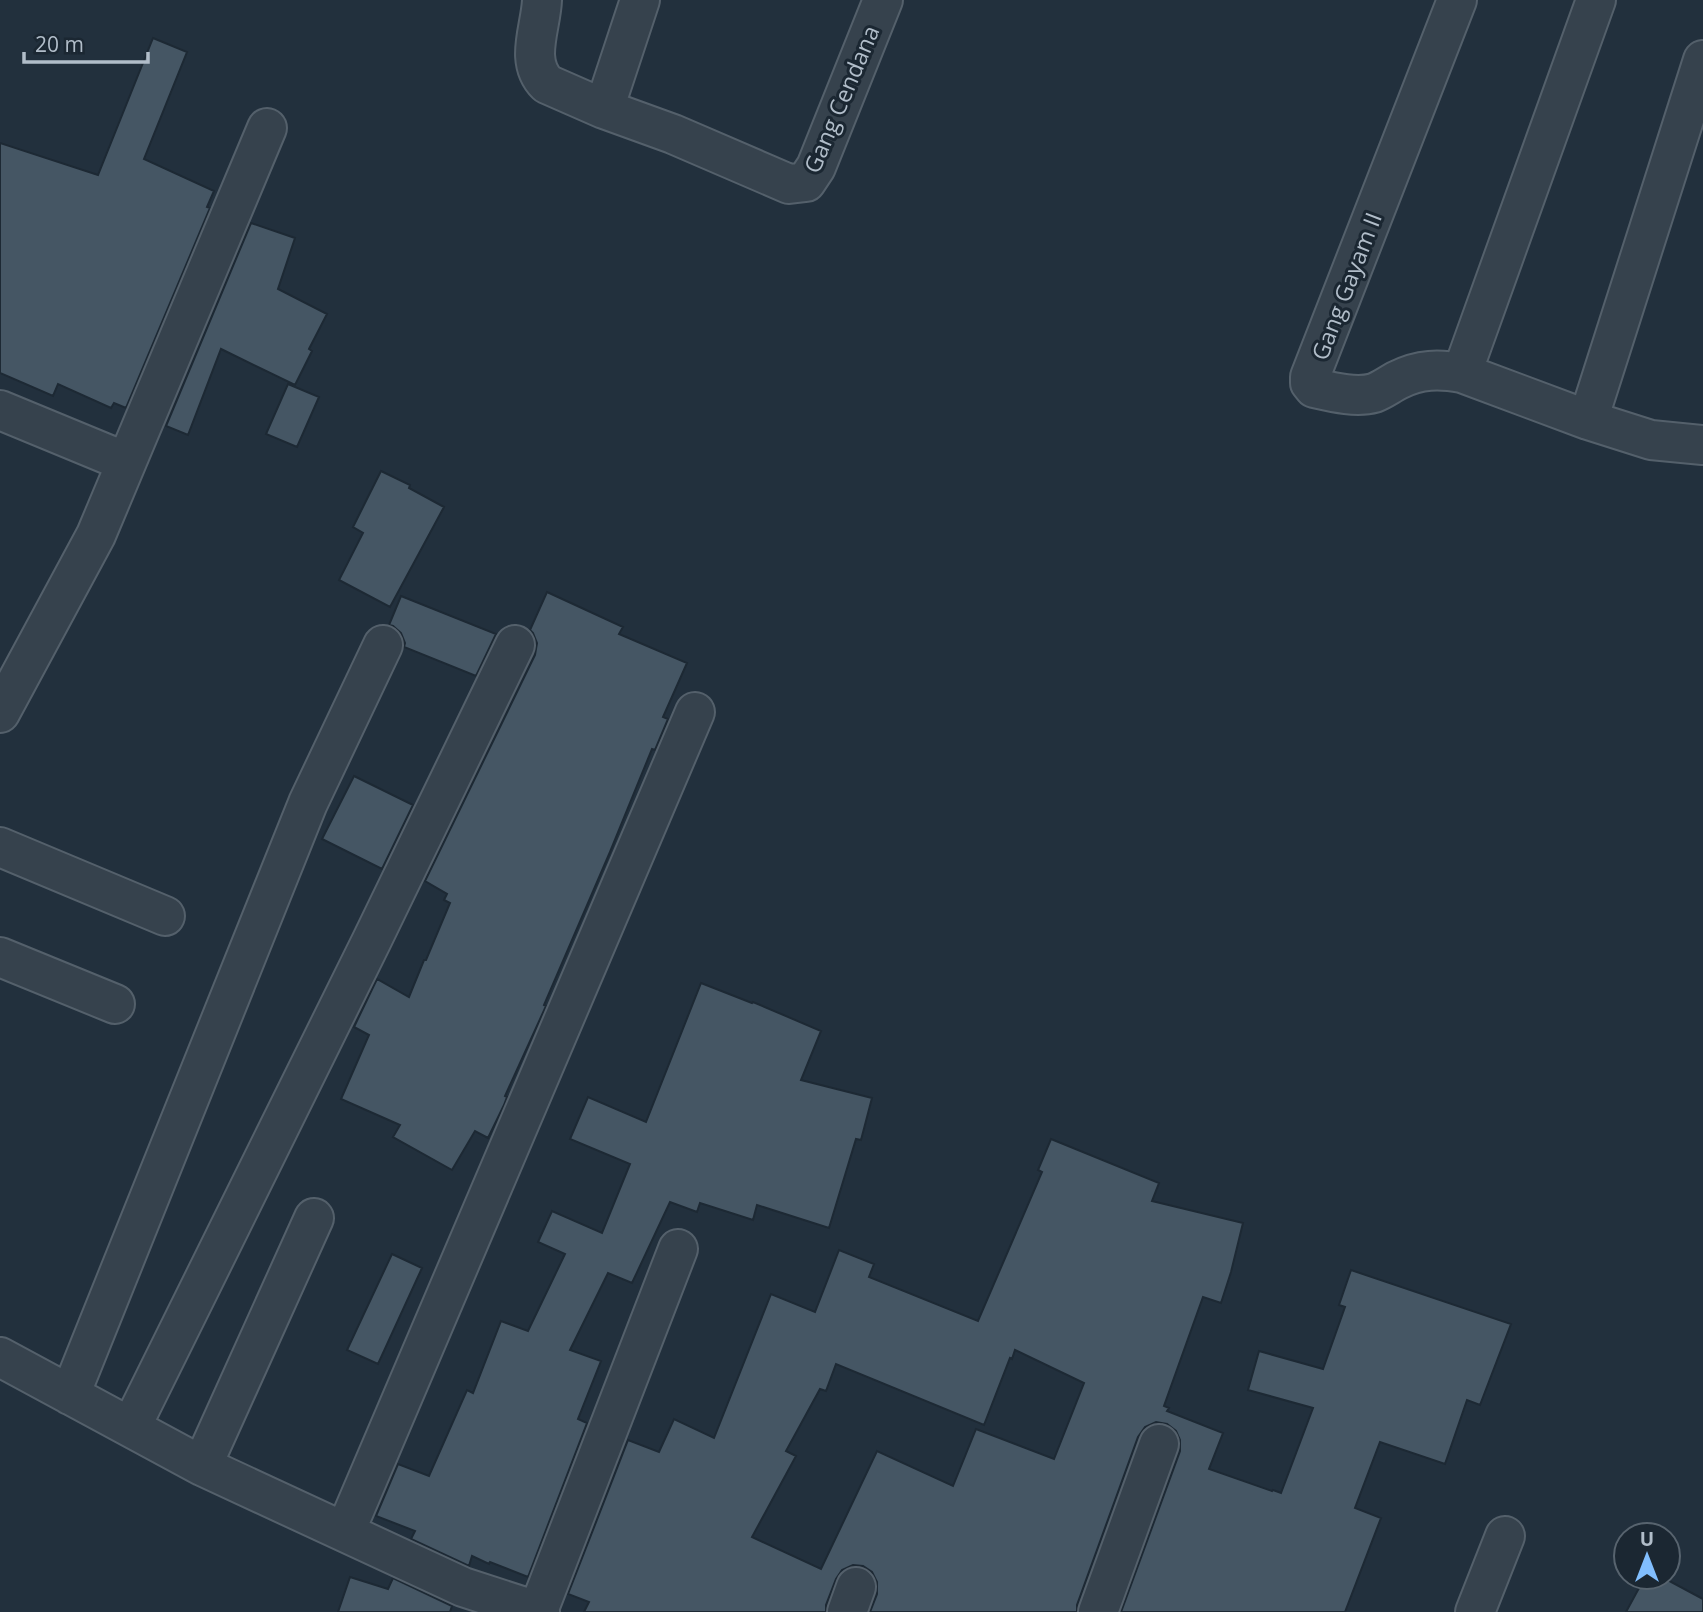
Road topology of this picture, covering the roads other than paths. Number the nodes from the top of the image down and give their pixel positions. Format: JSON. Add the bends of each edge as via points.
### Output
{"nodes":[{"id":1,"x":542,"y":0,"type":"edge"},
{"id":2,"x":640,"y":0,"type":"edge"},
{"id":3,"x":883,"y":0,"type":"edge"},
{"id":4,"x":1457,"y":0,"type":"edge"},
{"id":5,"x":1596,"y":0,"type":"edge"},
{"id":6,"x":1703,"y":60,"type":"edge"},
{"id":7,"x":604,"y":109,"type":"junction"},
{"id":8,"x":267,"y":128,"type":"dead end"},
{"id":9,"x":1462,"y":373,"type":"junction"},
{"id":10,"x":0,"y":410,"type":"edge"},
{"id":11,"x":1588,"y":420,"type":"junction"},
{"id":12,"x":1703,"y":445,"type":"edge"},
{"id":13,"x":126,"y":462,"type":"junction"},
{"id":14,"x":383,"y":645,"type":"dead end"},
{"id":15,"x":515,"y":645,"type":"dead end"},
{"id":16,"x":695,"y":712,"type":"dead end"},
{"id":17,"x":0,"y":713,"type":"edge"},
{"id":18,"x":0,"y":846,"type":"edge"},
{"id":19,"x":165,"y":916,"type":"dead end"},
{"id":20,"x":0,"y":957,"type":"edge"},
{"id":21,"x":115,"y":1004,"type":"dead end"},
{"id":22,"x":314,"y":1218,"type":"dead end"},
{"id":23,"x":678,"y":1249,"type":"dead end"},
{"id":24,"x":0,"y":1357,"type":"edge"},
{"id":25,"x":70,"y":1395,"type":"junction"},
{"id":26,"x":131,"y":1427,"type":"junction"},
{"id":27,"x":1159,"y":1444,"type":"dead end"},
{"id":28,"x":202,"y":1466,"type":"junction"},
{"id":29,"x":345,"y":1532,"type":"junction"},
{"id":30,"x":1504,"y":1536,"type":"dead end"},
{"id":31,"x":539,"y":1612,"type":"edge"},
{"id":32,"x":1098,"y":1612,"type":"edge"},
{"id":33,"x":1475,"y":1612,"type":"edge"}],
"edges":[{"from":1,"to":7,"type":"street","via":[[534,51],[541,77]]},
{"from":2,"to":7,"type":"street"},
{"from":3,"to":7,"type":"street","name":"Gang Cendana","via":[[806,182],[789,184]]},
{"from":4,"to":9,"type":"street","name":"Gang Gayam II","via":[[1310,383],[1314,388],[1359,395],[1375,393],[1425,370]]},
{"from":5,"to":9,"type":"street"},
{"from":6,"to":11,"type":"street"},
{"from":8,"to":13,"type":"street"},
{"from":9,"to":11,"type":"street","name":"Gang Gayam II"},
{"from":10,"to":13,"type":"street"},
{"from":11,"to":12,"type":"street","name":"Gang Gayam II","via":[[1651,440]]},
{"from":13,"to":17,"type":"street","via":[[96,535]]},
{"from":14,"to":25,"type":"street","via":[[307,803]]},
{"from":15,"to":26,"type":"street"},
{"from":16,"to":29,"type":"street"},
{"from":18,"to":19,"type":"street"},
{"from":20,"to":21,"type":"street"},
{"from":22,"to":28,"type":"street"},
{"from":23,"to":31,"type":"street"},
{"from":24,"to":25,"type":"street"},
{"from":25,"to":26,"type":"street"},
{"from":26,"to":28,"type":"street"},
{"from":27,"to":32,"type":"street"},
{"from":28,"to":29,"type":"street"},
{"from":29,"to":31,"type":"street","via":[[463,1587]]},
{"from":30,"to":33,"type":"street"}]}
